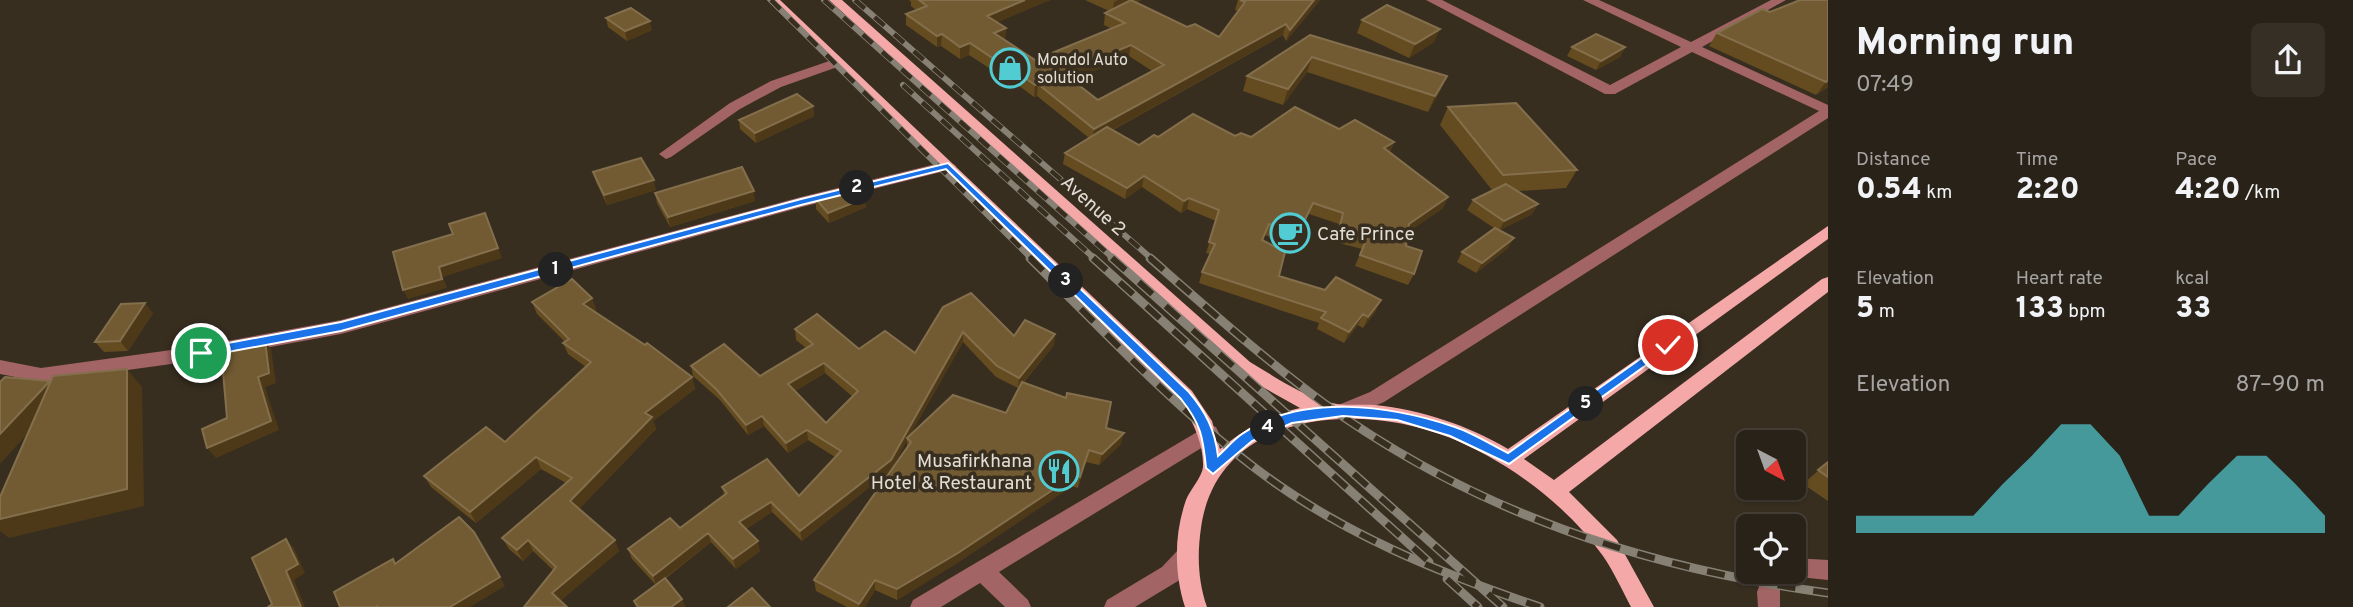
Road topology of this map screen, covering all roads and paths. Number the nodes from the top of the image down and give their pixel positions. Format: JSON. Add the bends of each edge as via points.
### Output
{"nodes":[{"id":1,"x":773,"y":0,"type":"edge"},
{"id":2,"x":835,"y":0,"type":"edge"},
{"id":3,"x":1432,"y":0,"type":"edge"},
{"id":4,"x":1588,"y":0,"type":"edge"},
{"id":5,"x":1753,"y":0,"type":"edge"},
{"id":6,"x":1774,"y":3,"type":"edge"},
{"id":7,"x":1691,"y":47,"type":"junction"},
{"id":8,"x":838,"y":62,"type":"junction"},
{"id":9,"x":1828,"y":111,"type":"edge"},
{"id":10,"x":666,"y":154,"type":"dead end"},
{"id":11,"x":948,"y":166,"type":"junction"},
{"id":12,"x":1828,"y":231,"type":"edge"},
{"id":13,"x":1828,"y":284,"type":"edge"},
{"id":14,"x":0,"y":367,"type":"edge"},
{"id":15,"x":1343,"y":411,"type":"junction"},
{"id":16,"x":1209,"y":433,"type":"junction"},
{"id":17,"x":1509,"y":459,"type":"junction"},
{"id":18,"x":1213,"y":468,"type":"junction"},
{"id":19,"x":1555,"y":491,"type":"junction"},
{"id":20,"x":1186,"y":558,"type":"junction"},
{"id":21,"x":981,"y":569,"type":"junction"},
{"id":22,"x":1806,"y":569,"type":"edge"},
{"id":23,"x":1828,"y":570,"type":"edge"},
{"id":24,"x":1770,"y":584,"type":"edge"},
{"id":25,"x":921,"y":607,"type":"edge"},
{"id":26,"x":1020,"y":607,"type":"edge"},
{"id":27,"x":1115,"y":607,"type":"edge"},
{"id":28,"x":1196,"y":607,"type":"edge"},
{"id":29,"x":1643,"y":607,"type":"edge"},
{"id":30,"x":1769,"y":607,"type":"edge"}],
"edges":[{"from":1,"to":8,"type":"main road"},
{"from":2,"to":15,"type":"main road","name":"Avenue 2","via":[[1242,367],[1297,400]]},
{"from":3,"to":7,"type":"street","via":[[1610,91]]},
{"from":4,"to":7,"type":"street"},
{"from":5,"to":6,"type":"street"},
{"from":6,"to":7,"type":"street"},
{"from":7,"to":9,"type":"street"},
{"from":8,"to":10,"type":"street","via":[[776,84]]},
{"from":8,"to":11,"type":"main road"},
{"from":9,"to":15,"type":"street","via":[[1377,397]]},
{"from":11,"to":14,"type":"street","via":[[341,327],[201,353],[41,375]]},
{"from":11,"to":16,"type":"main road","via":[[1185,396]]},
{"from":12,"to":17,"type":"main road"},
{"from":13,"to":19,"type":"main road"},
{"from":15,"to":17,"type":"main road","via":[[1397,415],[1453,432]]},
{"from":15,"to":18,"type":"main road","via":[[1291,418],[1247,437]]},
{"from":16,"to":18,"type":"main road"},
{"from":16,"to":21,"type":"street"},
{"from":17,"to":19,"type":"main road"},
{"from":18,"to":20,"type":"main road","via":[[1192,509]]},
{"from":19,"to":29,"type":"main road","via":[[1609,547]]},
{"from":20,"to":27,"type":"street","via":[[1170,574]]},
{"from":20,"to":28,"type":"main road"},
{"from":21,"to":25,"type":"street"},
{"from":21,"to":26,"type":"street"},
{"from":22,"to":23,"type":"street"},
{"from":24,"to":30,"type":"street"}]}
